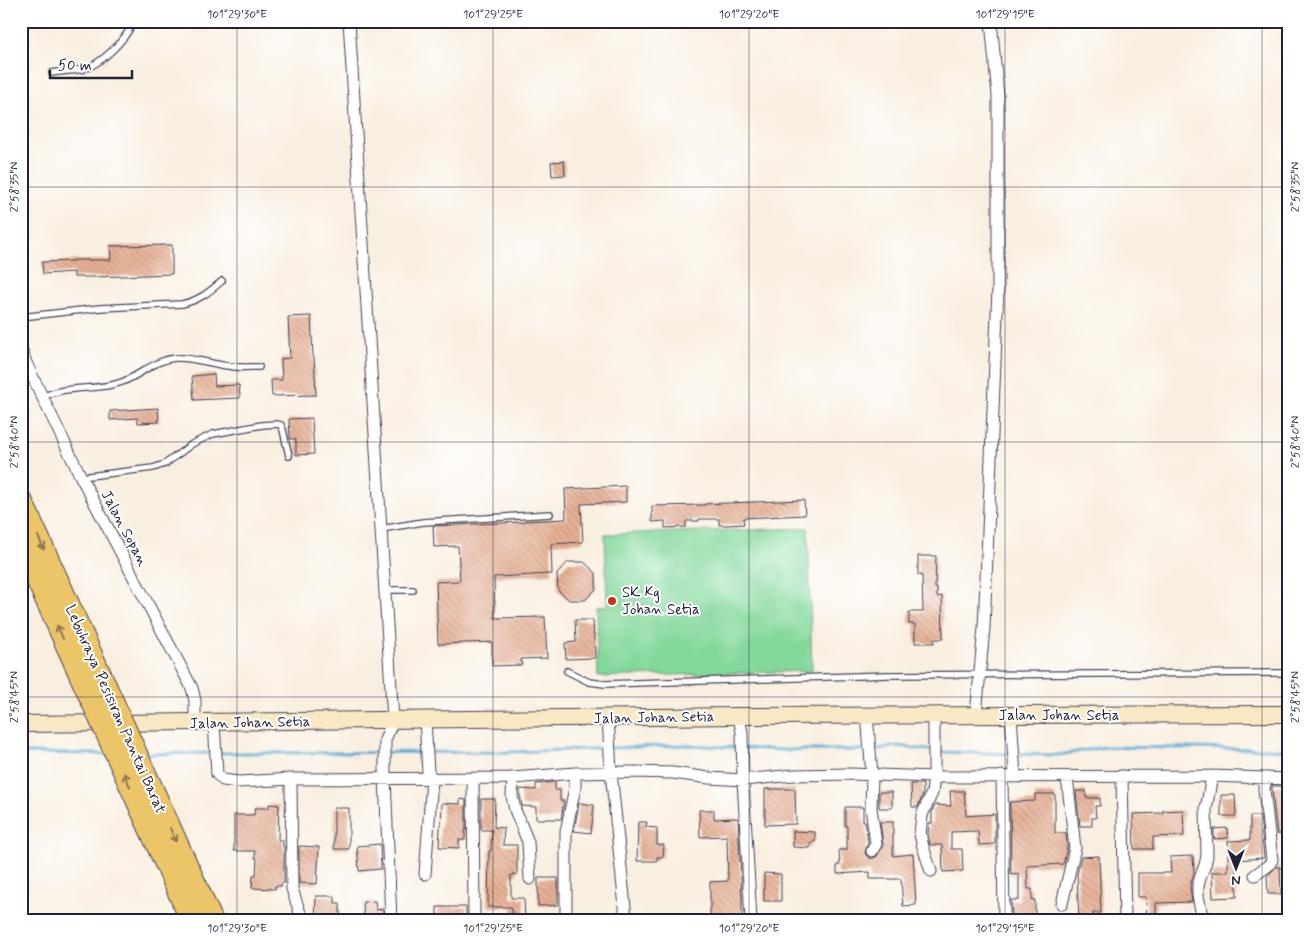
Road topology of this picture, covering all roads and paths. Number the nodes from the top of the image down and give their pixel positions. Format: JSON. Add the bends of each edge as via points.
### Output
{"nodes":[{"id":1,"x":134,"y":21,"type":"edge"},
{"id":2,"x":349,"y":21,"type":"edge"},
{"id":3,"x":991,"y":21,"type":"edge"},
{"id":4,"x":52,"y":73,"type":"dead end"},
{"id":5,"x":222,"y":281,"type":"dead end"},
{"id":6,"x":21,"y":316,"type":"edge"},
{"id":7,"x":21,"y":348,"type":"edge"},
{"id":8,"x":259,"y":367,"type":"dead end"},
{"id":9,"x":42,"y":396,"type":"junction"},
{"id":10,"x":289,"y":456,"type":"dead end"},
{"id":11,"x":81,"y":477,"type":"junction"},
{"id":12,"x":21,"y":499,"type":"edge"},
{"id":13,"x":550,"y":514,"type":"dead end"},
{"id":14,"x":381,"y":529,"type":"junction"},
{"id":15,"x":21,"y":545,"type":"edge"},
{"id":16,"x":385,"y":590,"type":"junction"},
{"id":17,"x":413,"y":590,"type":"dead end"},
{"id":18,"x":566,"y":671,"type":"dead end"},
{"id":19,"x":1288,"y":672,"type":"edge"},
{"id":20,"x":980,"y":675,"type":"junction"},
{"id":21,"x":1288,"y":714,"type":"edge"},
{"id":22,"x":976,"y":715,"type":"junction"},
{"id":23,"x":739,"y":716,"type":"junction"},
{"id":24,"x":425,"y":719,"type":"junction"},
{"id":25,"x":393,"y":720,"type":"junction"},
{"id":26,"x":214,"y":722,"type":"junction"},
{"id":27,"x":934,"y":722,"type":"junction"},
{"id":28,"x":1012,"y":722,"type":"junction"},
{"id":29,"x":195,"y":723,"type":"junction"},
{"id":30,"x":868,"y":723,"type":"junction"},
{"id":31,"x":21,"y":724,"type":"edge"},
{"id":32,"x":609,"y":725,"type":"junction"},
{"id":33,"x":611,"y":768,"type":"junction"},
{"id":34,"x":872,"y":772,"type":"junction"},
{"id":35,"x":575,"y":773,"type":"junction"},
{"id":36,"x":934,"y":773,"type":"junction"},
{"id":37,"x":1015,"y":773,"type":"junction"},
{"id":38,"x":385,"y":775,"type":"junction"},
{"id":39,"x":430,"y":776,"type":"junction"},
{"id":40,"x":743,"y":776,"type":"junction"},
{"id":41,"x":1002,"y":776,"type":"junction"},
{"id":42,"x":1122,"y":776,"type":"junction"},
{"id":43,"x":1212,"y":776,"type":"junction"},
{"id":44,"x":1067,"y":777,"type":"junction"},
{"id":45,"x":473,"y":778,"type":"junction"},
{"id":46,"x":513,"y":778,"type":"junction"},
{"id":47,"x":1266,"y":778,"type":"junction"},
{"id":48,"x":1288,"y":778,"type":"edge"},
{"id":49,"x":290,"y":779,"type":"junction"},
{"id":50,"x":872,"y":851,"type":"dead end"},
{"id":51,"x":931,"y":871,"type":"dead end"},
{"id":52,"x":425,"y":874,"type":"dead end"},
{"id":53,"x":1256,"y":875,"type":"dead end"},
{"id":54,"x":530,"y":879,"type":"dead end"},
{"id":55,"x":1062,"y":904,"type":"dead end"},
{"id":56,"x":302,"y":919,"type":"edge"},
{"id":57,"x":191,"y":920,"type":"edge"},
{"id":58,"x":212,"y":920,"type":"edge"},
{"id":59,"x":391,"y":920,"type":"edge"},
{"id":60,"x":474,"y":920,"type":"edge"},
{"id":61,"x":566,"y":920,"type":"edge"},
{"id":62,"x":625,"y":920,"type":"edge"},
{"id":63,"x":752,"y":920,"type":"edge"},
{"id":64,"x":1004,"y":920,"type":"edge"},
{"id":65,"x":1125,"y":920,"type":"edge"},
{"id":66,"x":1204,"y":920,"type":"edge"}],
"edges":[{"from":1,"to":4,"type":"lane","via":[[102,60],[84,69]]},
{"from":2,"to":14,"type":"street"},
{"from":3,"to":20,"type":"street","via":[[998,96],[998,289]]},
{"from":5,"to":6,"type":"lane","via":[[202,297],[182,304]]},
{"from":7,"to":9,"type":"street","name":"Jalan Sopan"},
{"from":8,"to":9,"type":"lane","via":[[166,359],[118,383]]},
{"from":9,"to":11,"type":"street","name":"Jalan Sopan"},
{"from":10,"to":11,"type":"lane","via":[[281,425],[262,425],[213,434],[192,444],[165,464],[152,468]]},
{"from":11,"to":29,"type":"street","name":"Jalan Sopan","via":[[192,688]]},
{"from":12,"to":58,"type":"highway","name":"Lebuhraya Pesisiran Pantai Barat","one_way":true,"bridge":true},
{"from":13,"to":14,"type":"lane","via":[[423,522]]},
{"from":14,"to":16,"type":"street"},
{"from":57,"to":15,"type":"highway","name":"Lebuhraya Pesisiran Pantai Barat","one_way":true,"bridge":true},
{"from":16,"to":17,"type":"lane"},
{"from":16,"to":25,"type":"street"},
{"from":18,"to":20,"type":"lane","via":[[589,682],[605,684]]},
{"from":19,"to":20,"type":"lane"},
{"from":20,"to":22,"type":"street"},
{"from":21,"to":28,"type":"main road","name":"Jalan Johan Setia"},
{"from":22,"to":27,"type":"main road","name":"Jalan Johan Setia"},
{"from":22,"to":28,"type":"main road","name":"Jalan Johan Setia"},
{"from":23,"to":30,"type":"main road","name":"Jalan Johan Setia"},
{"from":23,"to":32,"type":"main road","name":"Jalan Johan Setia"},
{"from":23,"to":40,"type":"street"},
{"from":24,"to":25,"type":"main road","name":"Jalan Johan Setia"},
{"from":24,"to":32,"type":"main road","name":"Jalan Johan Setia"},
{"from":24,"to":39,"type":"street"},
{"from":25,"to":26,"type":"main road","name":"Jalan Johan Setia"},
{"from":25,"to":38,"type":"street","via":[[385,740]]},
{"from":26,"to":29,"type":"main road","name":"Jalan Johan Setia"},
{"from":26,"to":49,"type":"street","via":[[219,778],[238,782]]},
{"from":27,"to":30,"type":"main road","name":"Jalan Johan Setia"},
{"from":27,"to":36,"type":"street"},
{"from":28,"to":37,"type":"street"},
{"from":29,"to":31,"type":"main road","name":"Jalan Johan Setia"},
{"from":30,"to":34,"type":"street"},
{"from":32,"to":33,"type":"street"},
{"from":33,"to":35,"type":"street"},
{"from":33,"to":40,"type":"street","via":[[709,778]]},
{"from":33,"to":62,"type":"street"},
{"from":34,"to":36,"type":"street"},
{"from":34,"to":40,"type":"street"},
{"from":34,"to":50,"type":"street","via":[[871,808],[876,844]]},
{"from":35,"to":46,"type":"street"},
{"from":35,"to":61,"type":"street","via":[[566,832]]},
{"from":36,"to":41,"type":"street"},
{"from":36,"to":51,"type":"street","via":[[932,793],[922,815],[920,834]]},
{"from":37,"to":41,"type":"street"},
{"from":37,"to":44,"type":"street"},
{"from":38,"to":39,"type":"street"},
{"from":38,"to":49,"type":"street"},
{"from":38,"to":59,"type":"street"},
{"from":39,"to":45,"type":"street"},
{"from":39,"to":52,"type":"street"},
{"from":40,"to":63,"type":"street"},
{"from":41,"to":64,"type":"street"},
{"from":42,"to":43,"type":"street"},
{"from":42,"to":44,"type":"street"},
{"from":42,"to":65,"type":"street"},
{"from":43,"to":47,"type":"street"},
{"from":43,"to":66,"type":"street","via":[[1206,809],[1206,865],[1198,886]]},
{"from":44,"to":55,"type":"street","via":[[1075,848]]},
{"from":45,"to":46,"type":"street"},
{"from":45,"to":60,"type":"street"},
{"from":46,"to":54,"type":"street","via":[[514,810],[528,842]]},
{"from":47,"to":48,"type":"street"},
{"from":47,"to":53,"type":"street","via":[[1264,789],[1272,860]]},
{"from":49,"to":56,"type":"street","via":[[292,889]]}]}
